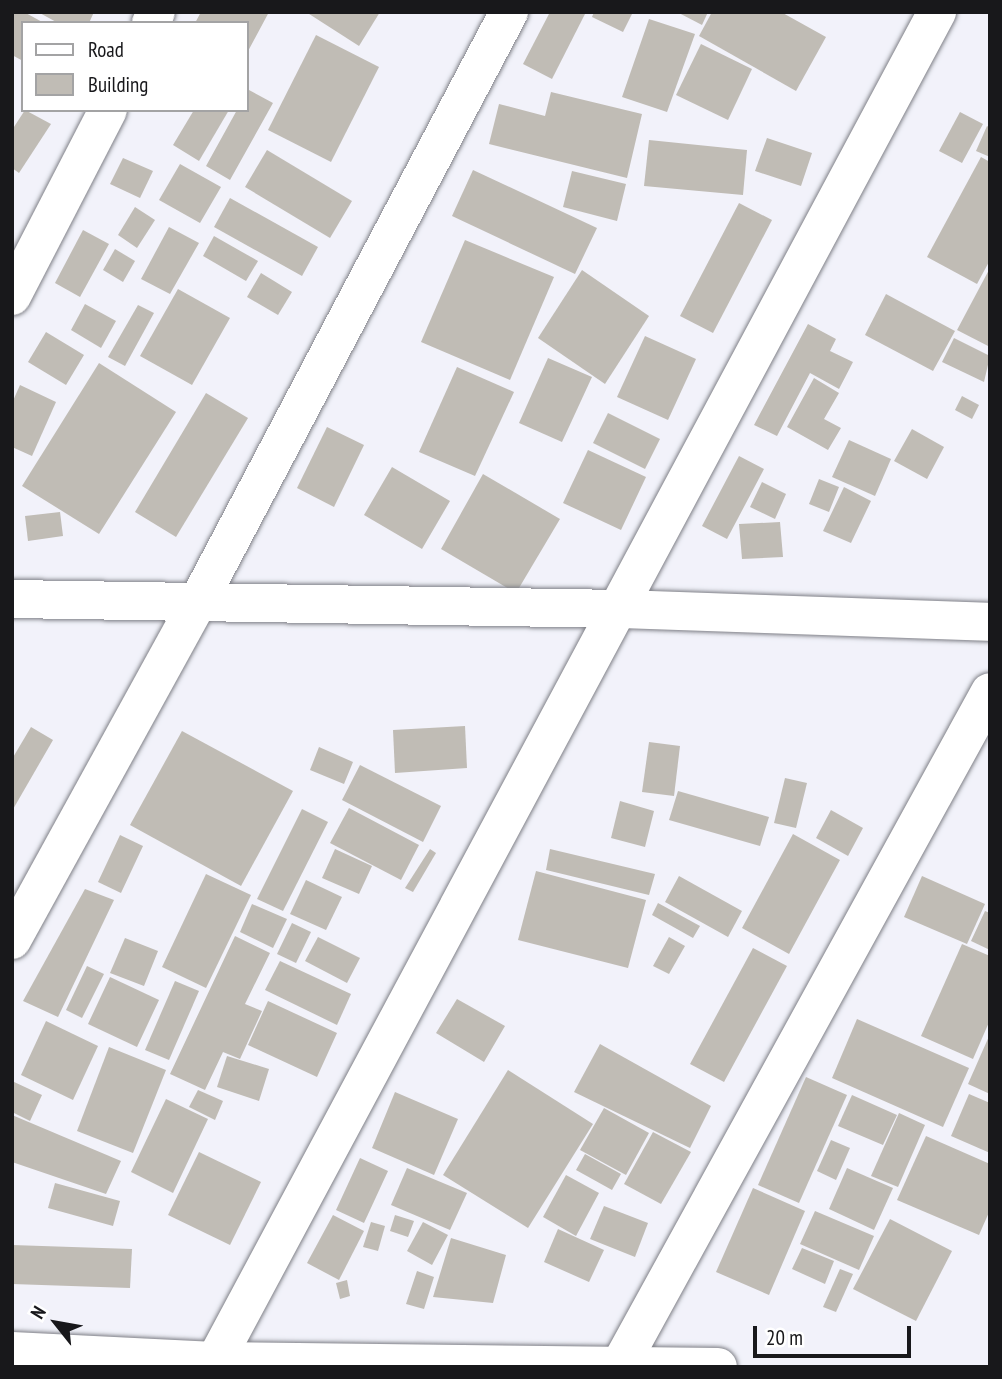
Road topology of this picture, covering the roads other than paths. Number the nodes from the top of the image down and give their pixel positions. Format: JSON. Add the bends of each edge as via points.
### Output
{"nodes":[{"id":1,"x":509,"y":12,"type":"edge"},
{"id":2,"x":937,"y":12,"type":"edge"},
{"id":3,"x":107,"y":112,"type":"edge"},
{"id":4,"x":12,"y":296,"type":"edge"},
{"id":5,"x":12,"y":599,"type":"edge"},
{"id":6,"x":200,"y":600,"type":"junction"},
{"id":7,"x":619,"y":609,"type":"junction"},
{"id":8,"x":990,"y":622,"type":"edge"},
{"id":9,"x":990,"y":692,"type":"edge"},
{"id":10,"x":12,"y":940,"type":"edge"},
{"id":11,"x":12,"y":1352,"type":"edge"},
{"id":12,"x":214,"y":1364,"type":"edge"},
{"id":13,"x":619,"y":1366,"type":"edge"},
{"id":14,"x":718,"y":1367,"type":"edge"}],
"edges":[{"from":1,"to":6,"type":"street"},
{"from":2,"to":7,"type":"street"},
{"from":3,"to":4,"type":"street"},
{"from":5,"to":6,"type":"street"},
{"from":6,"to":7,"type":"street"},
{"from":6,"to":10,"type":"street"},
{"from":7,"to":8,"type":"street"},
{"from":7,"to":12,"type":"street"},
{"from":9,"to":13,"type":"street"},
{"from":11,"to":12,"type":"street"},
{"from":12,"to":13,"type":"street"},
{"from":13,"to":14,"type":"street"}]}
